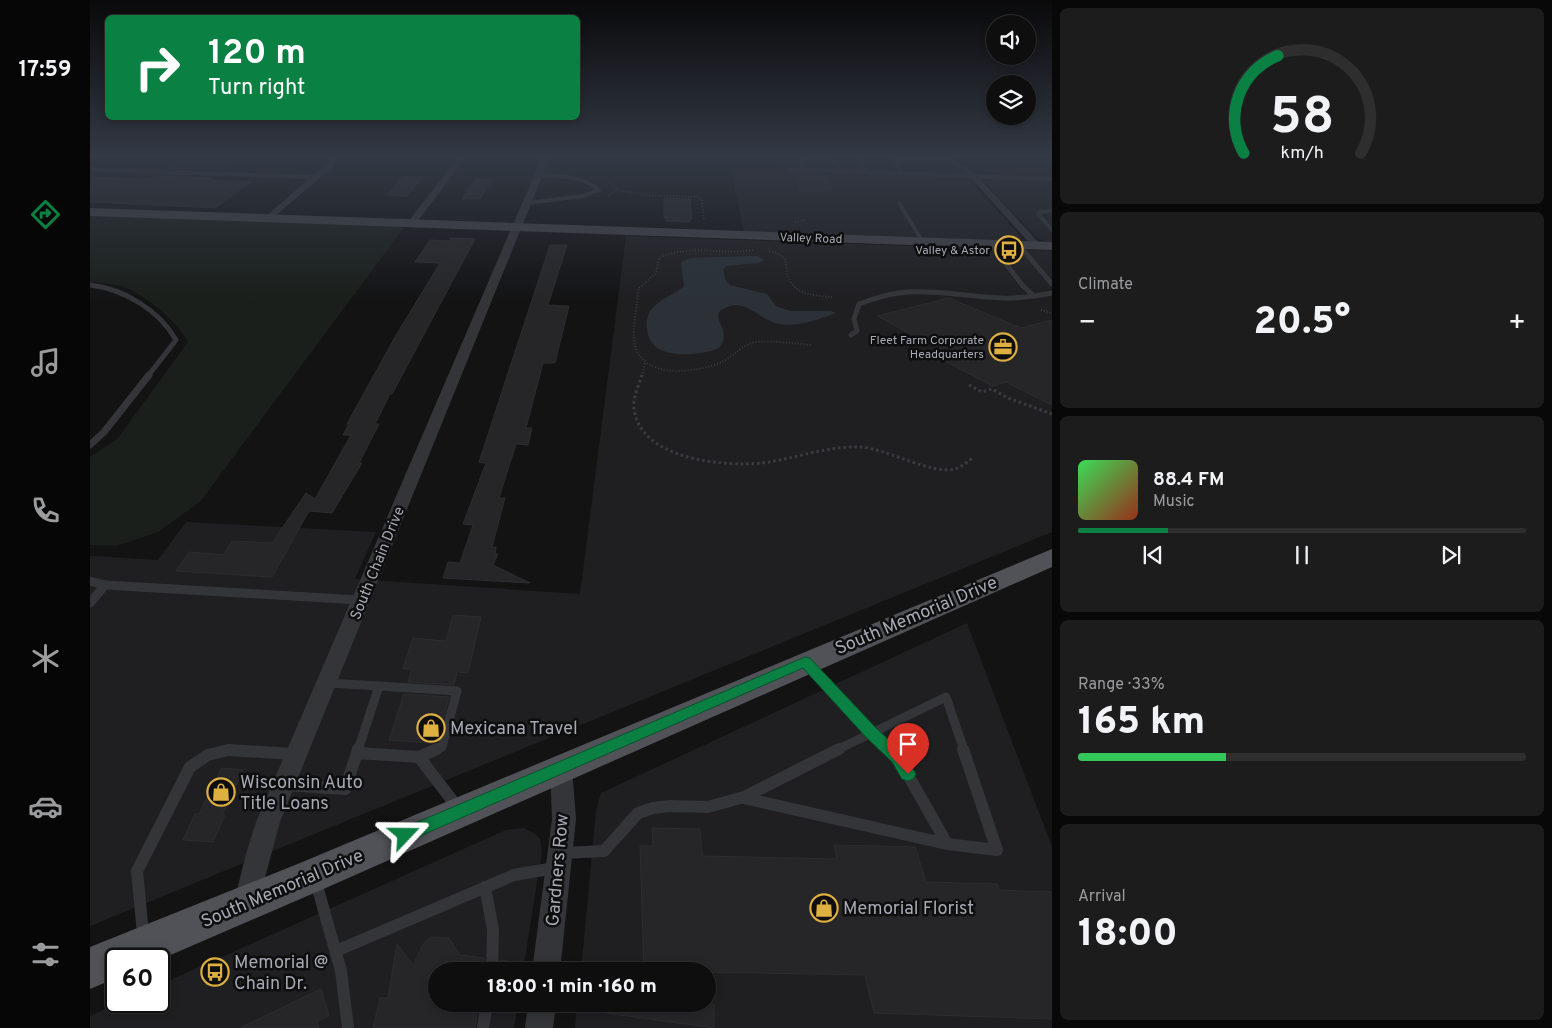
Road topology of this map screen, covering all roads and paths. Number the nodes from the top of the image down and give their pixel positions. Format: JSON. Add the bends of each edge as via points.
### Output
{"nodes":[{"id":1,"x":284,"y":205,"type":"edge"},
{"id":2,"x":425,"y":205,"type":"edge"},
{"id":3,"x":526,"y":205,"type":"edge"},
{"id":4,"x":702,"y":205,"type":"edge"},
{"id":5,"x":900,"y":205,"type":"edge"},
{"id":6,"x":999,"y":205,"type":"edge"},
{"id":7,"x":1052,"y":211,"type":"edge"},
{"id":8,"x":90,"y":212,"type":"edge"},
{"id":9,"x":268,"y":218,"type":"junction"},
{"id":10,"x":411,"y":224,"type":"junction"},
{"id":11,"x":518,"y":228,"type":"junction"},
{"id":12,"x":1052,"y":230,"type":"edge"},
{"id":13,"x":705,"y":234,"type":"junction"},
{"id":14,"x":923,"y":242,"type":"junction"},
{"id":15,"x":990,"y":244,"type":"junction"},
{"id":16,"x":1019,"y":245,"type":"junction"},
{"id":17,"x":1037,"y":246,"type":"junction"},
{"id":18,"x":1052,"y":246,"type":"edge"},
{"id":19,"x":759,"y":250,"type":"dead end"},
{"id":20,"x":765,"y":250,"type":"dead end"},
{"id":21,"x":1052,"y":284,"type":"edge"},
{"id":22,"x":90,"y":285,"type":"edge"},
{"id":23,"x":1052,"y":294,"type":"edge"},
{"id":24,"x":1034,"y":296,"type":"junction"},
{"id":25,"x":832,"y":297,"type":"dead end"},
{"id":26,"x":1041,"y":310,"type":"dead end"},
{"id":27,"x":1052,"y":313,"type":"edge"},
{"id":28,"x":851,"y":335,"type":"dead end"},
{"id":29,"x":812,"y":345,"type":"dead end"},
{"id":30,"x":644,"y":362,"type":"junction"},
{"id":31,"x":969,"y":385,"type":"dead end"},
{"id":32,"x":1052,"y":414,"type":"edge"},
{"id":33,"x":90,"y":445,"type":"edge"},
{"id":34,"x":974,"y":457,"type":"dead end"},
{"id":35,"x":1051,"y":558,"type":"edge"},
{"id":36,"x":90,"y":581,"type":"edge"},
{"id":37,"x":105,"y":585,"type":"junction"},
{"id":38,"x":362,"y":600,"type":"junction"},
{"id":39,"x":90,"y":603,"type":"edge"},
{"id":40,"x":805,"y":662,"type":"junction"},
{"id":41,"x":327,"y":683,"type":"junction"},
{"id":42,"x":379,"y":686,"type":"junction"},
{"id":43,"x":870,"y":732,"type":"junction"},
{"id":44,"x":358,"y":753,"type":"junction"},
{"id":45,"x":297,"y":754,"type":"junction"},
{"id":46,"x":419,"y":757,"type":"junction"},
{"id":47,"x":560,"y":768,"type":"junction"},
{"id":48,"x":284,"y":784,"type":"junction"},
{"id":49,"x":744,"y":798,"type":"junction"},
{"id":50,"x":460,"y":812,"type":"junction"},
{"id":51,"x":946,"y":844,"type":"junction"},
{"id":52,"x":560,"y":860,"type":"junction"},
{"id":53,"x":314,"y":875,"type":"junction"},
{"id":54,"x":486,"y":887,"type":"junction"},
{"id":55,"x":247,"y":902,"type":"junction"},
{"id":56,"x":144,"y":946,"type":"junction"},
{"id":57,"x":336,"y":951,"type":"junction"},
{"id":58,"x":494,"y":962,"type":"edge"},
{"id":59,"x":547,"y":962,"type":"edge"},
{"id":60,"x":90,"y":968,"type":"edge"},
{"id":61,"x":486,"y":1012,"type":"edge"},
{"id":62,"x":541,"y":1012,"type":"edge"},
{"id":63,"x":348,"y":1028,"type":"edge"},
{"id":64,"x":483,"y":1028,"type":"edge"},
{"id":65,"x":539,"y":1028,"type":"edge"}],
"edges":[{"from":1,"to":9,"type":"street"},
{"from":2,"to":10,"type":"street"},
{"from":3,"to":11,"type":"street","name":"South Chain Drive"},
{"from":4,"to":13,"type":"path"},
{"from":5,"to":14,"type":"lane"},
{"from":6,"to":17,"type":"street"},
{"from":7,"to":12,"type":"lane","via":[[1038,214]]},
{"from":8,"to":9,"type":"street","name":"Valley Road"},
{"from":9,"to":10,"type":"street","name":"Valley Road"},
{"from":10,"to":11,"type":"street","name":"Valley Road"},
{"from":11,"to":13,"type":"street","name":"Valley Road"},
{"from":11,"to":38,"type":"street","name":"South Chain Drive"},
{"from":13,"to":14,"type":"street","name":"Valley Road"},
{"from":14,"to":15,"type":"street","name":"Valley Road"},
{"from":15,"to":16,"type":"street","name":"Valley Road"},
{"from":15,"to":24,"type":"lane"},
{"from":16,"to":17,"type":"street","name":"Valley Road"},
{"from":16,"to":21,"type":"lane"},
{"from":17,"to":18,"type":"street","name":"Valley Road"},
{"from":19,"to":30,"type":"path","via":[[740,253],[681,252],[659,258],[656,273],[639,286],[636,295],[635,343]]},
{"from":20,"to":25,"type":"path","via":[[785,259],[790,279],[796,287],[812,296]]},
{"from":22,"to":33,"type":"lane","via":[[112,289],[132,298],[171,331],[176,340],[104,432]]},
{"from":23,"to":24,"type":"lane"},
{"from":24,"to":28,"type":"lane","via":[[1010,298],[930,291],[888,293],[859,304],[854,319],[857,331]]},
{"from":26,"to":27,"type":"path"},
{"from":29,"to":30,"type":"path","via":[[753,342],[725,360],[694,371],[672,371]]},
{"from":30,"to":34,"type":"path","via":[[634,400],[640,429],[666,449],[680,454],[719,463],[741,464],[836,448],[862,447],[952,470]]},
{"from":31,"to":32,"type":"path","via":[[982,392],[992,389]]},
{"from":35,"to":40,"type":"main road","name":"South Memorial Drive"},
{"from":36,"to":37,"type":"lane"},
{"from":37,"to":38,"type":"lane"},
{"from":37,"to":39,"type":"lane"},
{"from":38,"to":41,"type":"street","name":"South Chain Drive"},
{"from":40,"to":43,"type":"lane"},
{"from":40,"to":47,"type":"main road","name":"South Memorial Drive"},
{"from":41,"to":42,"type":"lane"},
{"from":41,"to":45,"type":"street","name":"South Chain Drive"},
{"from":42,"to":44,"type":"lane"},
{"from":42,"to":46,"type":"lane","via":[[456,691],[442,747]]},
{"from":43,"to":49,"type":"lane"},
{"from":43,"to":51,"type":"lane","via":[[898,757]]},
{"from":43,"to":51,"type":"lane","via":[[946,696],[996,850]]},
{"from":44,"to":46,"type":"lane"},
{"from":44,"to":48,"type":"lane","via":[[345,789]]},
{"from":45,"to":48,"type":"street","name":"South Chain Drive"},
{"from":45,"to":56,"type":"lane","via":[[228,750],[208,755],[190,766],[137,871]]},
{"from":46,"to":50,"type":"lane"},
{"from":47,"to":50,"type":"main road","name":"South Memorial Drive"},
{"from":47,"to":52,"type":"street","name":"Gardners Row","via":[[564,819]]},
{"from":48,"to":55,"type":"street","name":"South Chain Drive","via":[[265,830]]},
{"from":49,"to":51,"type":"lane"},
{"from":49,"to":52,"type":"lane","via":[[708,807],[670,806],[638,813],[604,851]]},
{"from":50,"to":53,"type":"main road","name":"South Memorial Drive"},
{"from":52,"to":54,"type":"lane"},
{"from":52,"to":59,"type":"street","name":"Gardners Row"},
{"from":53,"to":55,"type":"main road","name":"South Memorial Drive"},
{"from":53,"to":57,"type":"lane"},
{"from":54,"to":57,"type":"lane"},
{"from":54,"to":58,"type":"lane","via":[[492,914]]},
{"from":55,"to":56,"type":"main road","name":"South Memorial Drive"},
{"from":56,"to":60,"type":"main road","name":"South Memorial Drive"},
{"from":57,"to":63,"type":"lane"},
{"from":61,"to":64,"type":"lane"},
{"from":62,"to":65,"type":"street"}]}
